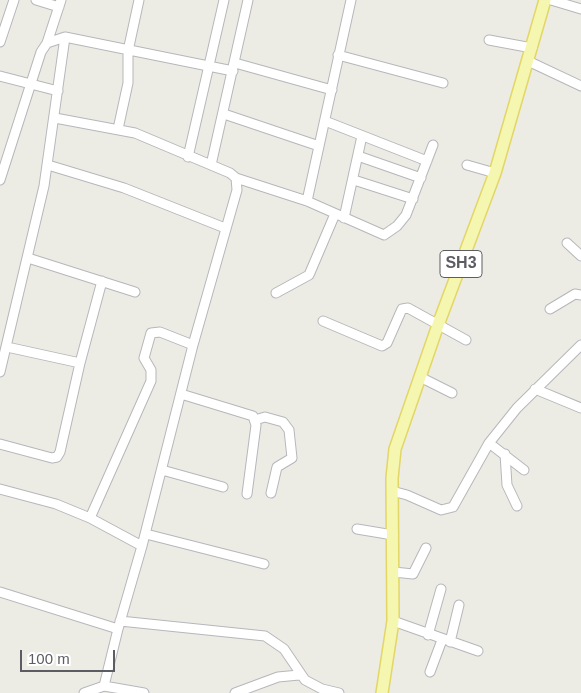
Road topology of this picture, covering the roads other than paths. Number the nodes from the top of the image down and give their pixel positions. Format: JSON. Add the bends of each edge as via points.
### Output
{"nodes":[{"id":1,"x":14,"y":0,"type":"edge"},
{"id":2,"x":36,"y":0,"type":"edge"},
{"id":3,"x":139,"y":0,"type":"edge"},
{"id":4,"x":224,"y":0,"type":"edge"},
{"id":5,"x":248,"y":0,"type":"edge"},
{"id":6,"x":351,"y":0,"type":"edge"},
{"id":7,"x":546,"y":0,"type":"edge"},
{"id":8,"x":551,"y":0,"type":"edge"},
{"id":9,"x":60,"y":4,"type":"edge"},
{"id":10,"x":580,"y":6,"type":"edge"},
{"id":11,"x":65,"y":37,"type":"junction"},
{"id":12,"x":489,"y":40,"type":"dead end"},
{"id":13,"x":0,"y":42,"type":"edge"},
{"id":14,"x":47,"y":43,"type":"junction"},
{"id":15,"x":532,"y":48,"type":"junction"},
{"id":16,"x":128,"y":51,"type":"junction"},
{"id":17,"x":338,"y":55,"type":"junction"},
{"id":18,"x":528,"y":61,"type":"junction"},
{"id":19,"x":234,"y":67,"type":"junction"},
{"id":20,"x":208,"y":68,"type":"junction"},
{"id":21,"x":0,"y":76,"type":"edge"},
{"id":22,"x":443,"y":83,"type":"dead end"},
{"id":23,"x":29,"y":84,"type":"junction"},
{"id":24,"x":581,"y":86,"type":"edge"},
{"id":25,"x":332,"y":90,"type":"junction"},
{"id":26,"x":58,"y":91,"type":"junction"},
{"id":27,"x":224,"y":114,"type":"junction"},
{"id":28,"x":55,"y":118,"type":"junction"},
{"id":29,"x":325,"y":121,"type":"junction"},
{"id":30,"x":118,"y":129,"type":"junction"},
{"id":31,"x":362,"y":136,"type":"junction"},
{"id":32,"x":433,"y":145,"type":"dead end"},
{"id":33,"x":319,"y":146,"type":"junction"},
{"id":34,"x":358,"y":156,"type":"junction"},
{"id":35,"x":188,"y":157,"type":"junction"},
{"id":36,"x":3,"y":161,"type":"edge"},
{"id":37,"x":427,"y":161,"type":"junction"},
{"id":38,"x":48,"y":165,"type":"junction"},
{"id":39,"x":211,"y":165,"type":"junction"},
{"id":40,"x":467,"y":165,"type":"dead end"},
{"id":41,"x":495,"y":172,"type":"junction"},
{"id":42,"x":236,"y":178,"type":"junction"},
{"id":43,"x":421,"y":178,"type":"junction"},
{"id":44,"x":0,"y":180,"type":"edge"},
{"id":45,"x":354,"y":180,"type":"junction"},
{"id":46,"x":413,"y":199,"type":"junction"},
{"id":47,"x":307,"y":201,"type":"junction"},
{"id":48,"x":335,"y":214,"type":"junction"},
{"id":49,"x":344,"y":218,"type":"junction"},
{"id":50,"x":225,"y":228,"type":"junction"},
{"id":51,"x":567,"y":243,"type":"dead end"},
{"id":52,"x":581,"y":256,"type":"edge"},
{"id":53,"x":28,"y":258,"type":"junction"},
{"id":54,"x":102,"y":281,"type":"junction"},
{"id":55,"x":135,"y":292,"type":"dead end"},
{"id":56,"x":276,"y":293,"type":"dead end"},
{"id":57,"x":581,"y":294,"type":"edge"},
{"id":58,"x":550,"y":308,"type":"dead end"},
{"id":59,"x":323,"y":321,"type":"dead end"},
{"id":60,"x":438,"y":325,"type":"junction"},
{"id":61,"x":466,"y":340,"type":"dead end"},
{"id":62,"x":193,"y":345,"type":"junction"},
{"id":63,"x":581,"y":345,"type":"edge"},
{"id":64,"x":7,"y":347,"type":"junction"},
{"id":65,"x":80,"y":363,"type":"junction"},
{"id":66,"x":0,"y":372,"type":"edge"},
{"id":67,"x":420,"y":377,"type":"junction"},
{"id":68,"x":535,"y":390,"type":"junction"},
{"id":69,"x":452,"y":393,"type":"dead end"},
{"id":70,"x":181,"y":394,"type":"junction"},
{"id":71,"x":581,"y":408,"type":"edge"},
{"id":72,"x":255,"y":420,"type":"junction"},
{"id":73,"x":489,"y":443,"type":"junction"},
{"id":74,"x":0,"y":444,"type":"edge"},
{"id":75,"x":505,"y":454,"type":"junction"},
{"id":76,"x":162,"y":470,"type":"junction"},
{"id":77,"x":524,"y":470,"type":"dead end"},
{"id":78,"x":223,"y":487,"type":"dead end"},
{"id":79,"x":0,"y":489,"type":"edge"},
{"id":80,"x":392,"y":491,"type":"junction"},
{"id":81,"x":271,"y":493,"type":"dead end"},
{"id":82,"x":247,"y":494,"type":"dead end"},
{"id":83,"x":517,"y":506,"type":"dead end"},
{"id":84,"x":90,"y":518,"type":"junction"},
{"id":85,"x":357,"y":529,"type":"dead end"},
{"id":86,"x":146,"y":534,"type":"junction"},
{"id":87,"x":393,"y":535,"type":"junction"},
{"id":88,"x":142,"y":546,"type":"junction"},
{"id":89,"x":426,"y":548,"type":"dead end"},
{"id":90,"x":264,"y":564,"type":"dead end"},
{"id":91,"x":394,"y":572,"type":"junction"},
{"id":92,"x":441,"y":589,"type":"dead end"},
{"id":93,"x":0,"y":592,"type":"edge"},
{"id":94,"x":458,"y":605,"type":"dead end"},
{"id":95,"x":393,"y":622,"type":"junction"},
{"id":96,"x":119,"y":625,"type":"junction"},
{"id":97,"x":428,"y":635,"type":"junction"},
{"id":98,"x":446,"y":641,"type":"junction"},
{"id":99,"x":478,"y":652,"type":"dead end"},
{"id":100,"x":430,"y":672,"type":"dead end"},
{"id":101,"x":299,"y":675,"type":"junction"},
{"id":102,"x":104,"y":686,"type":"junction"},
{"id":103,"x":84,"y":693,"type":"edge"},
{"id":104,"x":144,"y":693,"type":"edge"},
{"id":105,"x":235,"y":693,"type":"edge"},
{"id":106,"x":338,"y":693,"type":"edge"},
{"id":107,"x":382,"y":693,"type":"edge"}],
"edges":[{"from":1,"to":13,"type":"street"},
{"from":2,"to":9,"type":"street"},
{"from":3,"to":16,"type":"street"},
{"from":4,"to":20,"type":"street"},
{"from":5,"to":19,"type":"street"},
{"from":6,"to":17,"type":"street"},
{"from":7,"to":15,"type":"main road","number":"SH3"},
{"from":8,"to":10,"type":"street"},
{"from":9,"to":14,"type":"street"},
{"from":11,"to":14,"type":"street"},
{"from":11,"to":16,"type":"street"},
{"from":11,"to":26,"type":"street"},
{"from":12,"to":15,"type":"street"},
{"from":14,"to":23,"type":"street"},
{"from":15,"to":18,"type":"main road","number":"SH3"},
{"from":16,"to":20,"type":"street"},
{"from":16,"to":30,"type":"street","via":[[128,83]]},
{"from":17,"to":22,"type":"street"},
{"from":17,"to":25,"type":"street"},
{"from":18,"to":24,"type":"street"},
{"from":18,"to":41,"type":"main road","number":"SH3"},
{"from":19,"to":20,"type":"street"},
{"from":19,"to":25,"type":"street"},
{"from":19,"to":27,"type":"street"},
{"from":20,"to":35,"type":"street"},
{"from":21,"to":23,"type":"street"},
{"from":23,"to":26,"type":"street"},
{"from":23,"to":36,"type":"street"},
{"from":25,"to":29,"type":"street"},
{"from":26,"to":28,"type":"street"},
{"from":27,"to":33,"type":"street"},
{"from":27,"to":39,"type":"street"},
{"from":28,"to":30,"type":"street"},
{"from":28,"to":38,"type":"street"},
{"from":29,"to":31,"type":"street"},
{"from":29,"to":33,"type":"street"},
{"from":30,"to":35,"type":"street","via":[[143,136]]},
{"from":31,"to":34,"type":"street"},
{"from":31,"to":37,"type":"street"},
{"from":32,"to":37,"type":"street"},
{"from":33,"to":47,"type":"street"},
{"from":34,"to":43,"type":"street"},
{"from":34,"to":45,"type":"street"},
{"from":35,"to":39,"type":"street"},
{"from":36,"to":44,"type":"street"},
{"from":37,"to":43,"type":"street"},
{"from":38,"to":50,"type":"street","via":[[124,188]]},
{"from":38,"to":53,"type":"street"},
{"from":39,"to":42,"type":"street"},
{"from":40,"to":41,"type":"street"},
{"from":41,"to":60,"type":"main road","number":"SH3"},
{"from":42,"to":47,"type":"street"},
{"from":42,"to":50,"type":"street","via":[[236,190]]},
{"from":43,"to":46,"type":"street"},
{"from":45,"to":46,"type":"street"},
{"from":45,"to":49,"type":"street"},
{"from":46,"to":49,"type":"street","via":[[403,219],[384,236]]},
{"from":47,"to":48,"type":"street"},
{"from":48,"to":49,"type":"street"},
{"from":48,"to":56,"type":"street","via":[[309,275]]},
{"from":50,"to":62,"type":"street"},
{"from":51,"to":52,"type":"street"},
{"from":53,"to":54,"type":"street"},
{"from":53,"to":64,"type":"street"},
{"from":54,"to":55,"type":"street"},
{"from":54,"to":65,"type":"street"},
{"from":57,"to":58,"type":"street"},
{"from":59,"to":60,"type":"street","via":[[382,346],[387,343],[405,307]]},
{"from":60,"to":61,"type":"street"},
{"from":60,"to":67,"type":"main road","number":"SH3"},
{"from":62,"to":70,"type":"street"},
{"from":62,"to":84,"type":"street","via":[[160,332],[151,333],[144,358],[151,370],[151,381]]},
{"from":63,"to":68,"type":"street"},
{"from":64,"to":65,"type":"street"},
{"from":64,"to":66,"type":"street"},
{"from":65,"to":74,"type":"street","via":[[57,457]]},
{"from":67,"to":69,"type":"street"},
{"from":67,"to":80,"type":"main road","number":"SH3","via":[[395,449]]},
{"from":68,"to":71,"type":"street"},
{"from":68,"to":73,"type":"street"},
{"from":70,"to":72,"type":"street","via":[[248,414]]},
{"from":70,"to":76,"type":"street"},
{"from":72,"to":81,"type":"street","via":[[265,418],[283,422],[289,430],[292,458],[277,467]]},
{"from":72,"to":82,"type":"street"},
{"from":73,"to":75,"type":"street"},
{"from":73,"to":80,"type":"street","via":[[456,504],[449,510],[441,510]]},
{"from":75,"to":77,"type":"street"},
{"from":75,"to":83,"type":"street","via":[[508,485]]},
{"from":76,"to":78,"type":"street"},
{"from":76,"to":86,"type":"street"},
{"from":79,"to":84,"type":"street","via":[[46,501]]},
{"from":80,"to":87,"type":"main road","number":"SH3"},
{"from":84,"to":88,"type":"street"},
{"from":85,"to":87,"type":"street"},
{"from":86,"to":88,"type":"street"},
{"from":86,"to":90,"type":"street"},
{"from":87,"to":91,"type":"main road","number":"SH3"},
{"from":88,"to":96,"type":"street"},
{"from":89,"to":91,"type":"street","via":[[413,574]]},
{"from":91,"to":95,"type":"main road","number":"SH3"},
{"from":92,"to":97,"type":"street"},
{"from":93,"to":96,"type":"street"},
{"from":94,"to":98,"type":"street"},
{"from":95,"to":97,"type":"street"},
{"from":95,"to":107,"type":"main road","number":"SH3"},
{"from":96,"to":101,"type":"street","via":[[265,636],[284,649]]},
{"from":96,"to":102,"type":"street"},
{"from":97,"to":98,"type":"street"},
{"from":98,"to":99,"type":"street"},
{"from":98,"to":100,"type":"street"},
{"from":101,"to":105,"type":"street","via":[[278,677]]},
{"from":101,"to":106,"type":"street","via":[[312,686]]},
{"from":102,"to":103,"type":"street"},
{"from":102,"to":104,"type":"street"}]}
